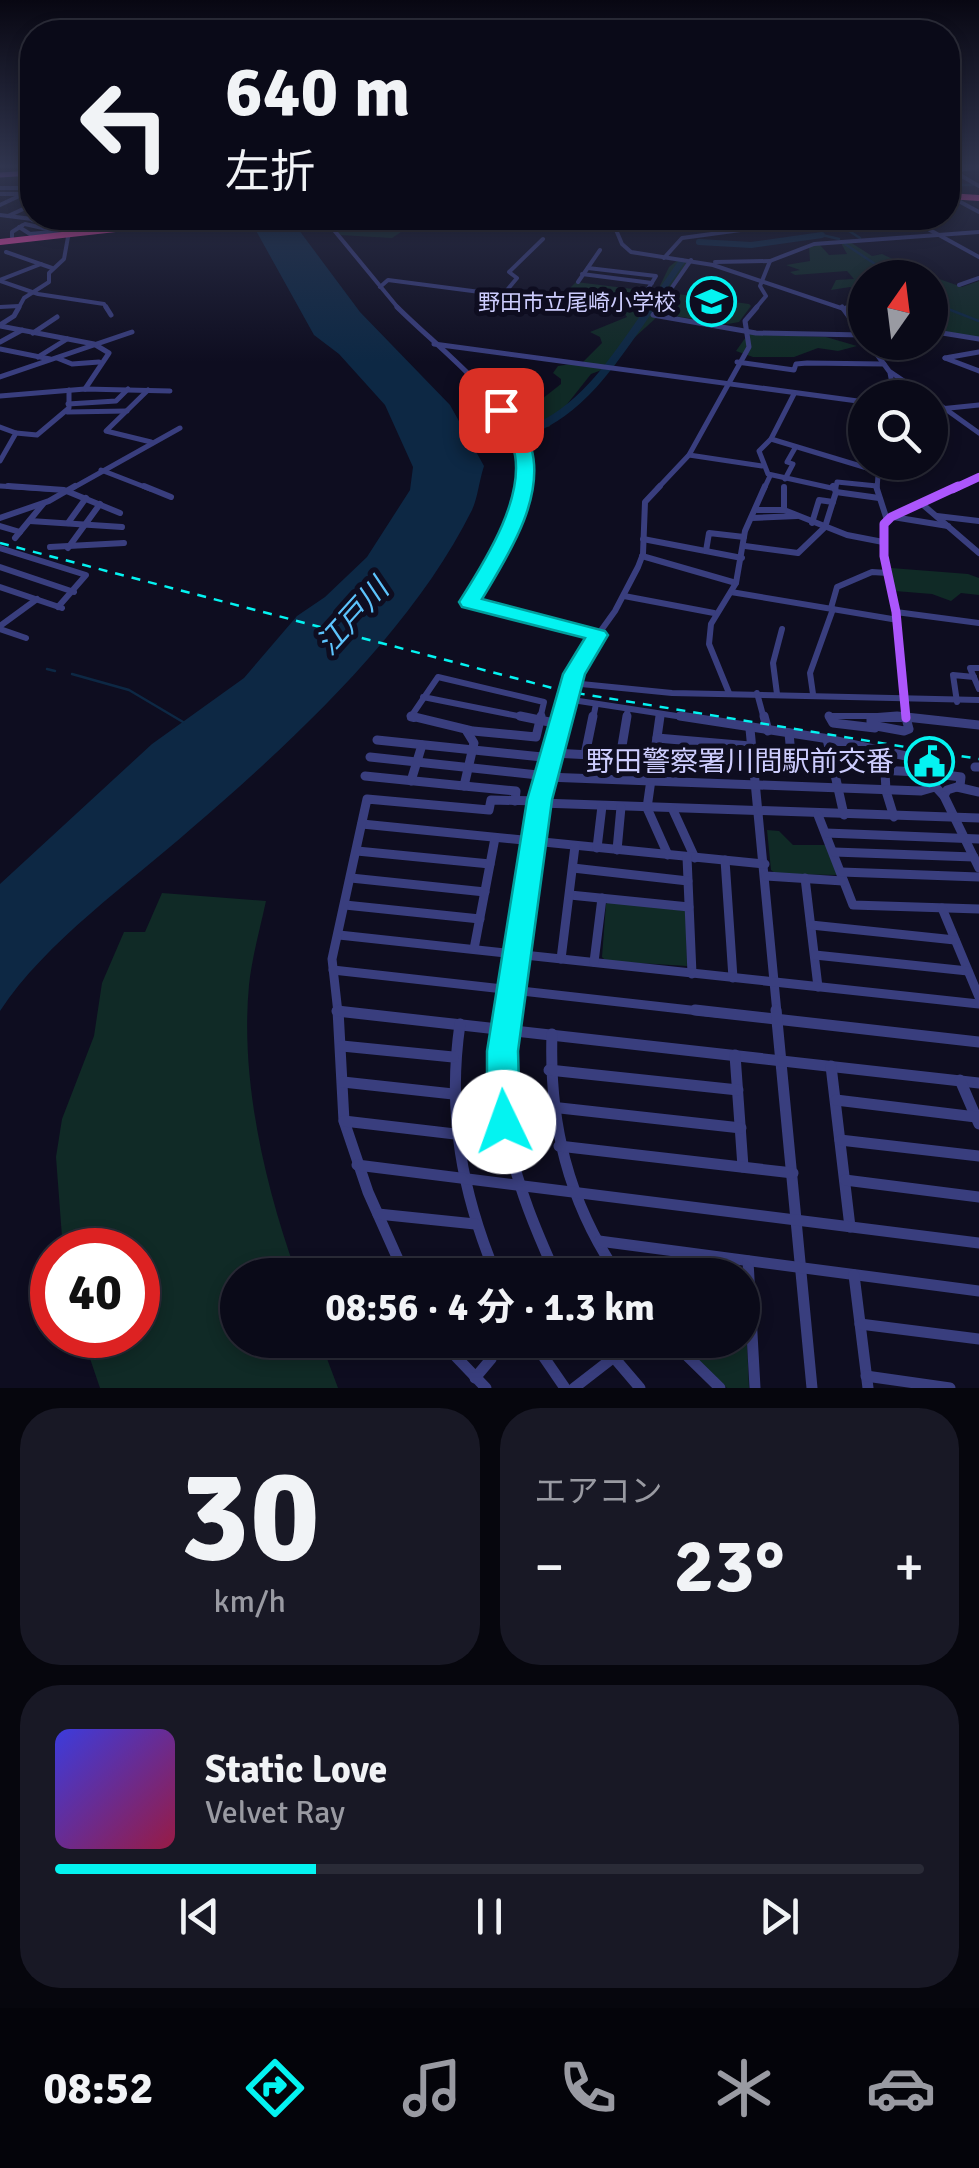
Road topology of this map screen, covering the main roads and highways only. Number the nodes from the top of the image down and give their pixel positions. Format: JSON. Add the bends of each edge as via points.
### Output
{"nodes":[{"id":1,"x":75,"y":233,"type":"edge"},
{"id":2,"x":0,"y":242,"type":"edge"},
{"id":3,"x":979,"y":478,"type":"edge"},
{"id":4,"x":904,"y":720,"type":"road end"}],
"edges":[{"from":1,"to":2,"type":"highway"},
{"from":3,"to":4,"type":"main road","via":[[889,519],[883,542],[897,616]]}]}
